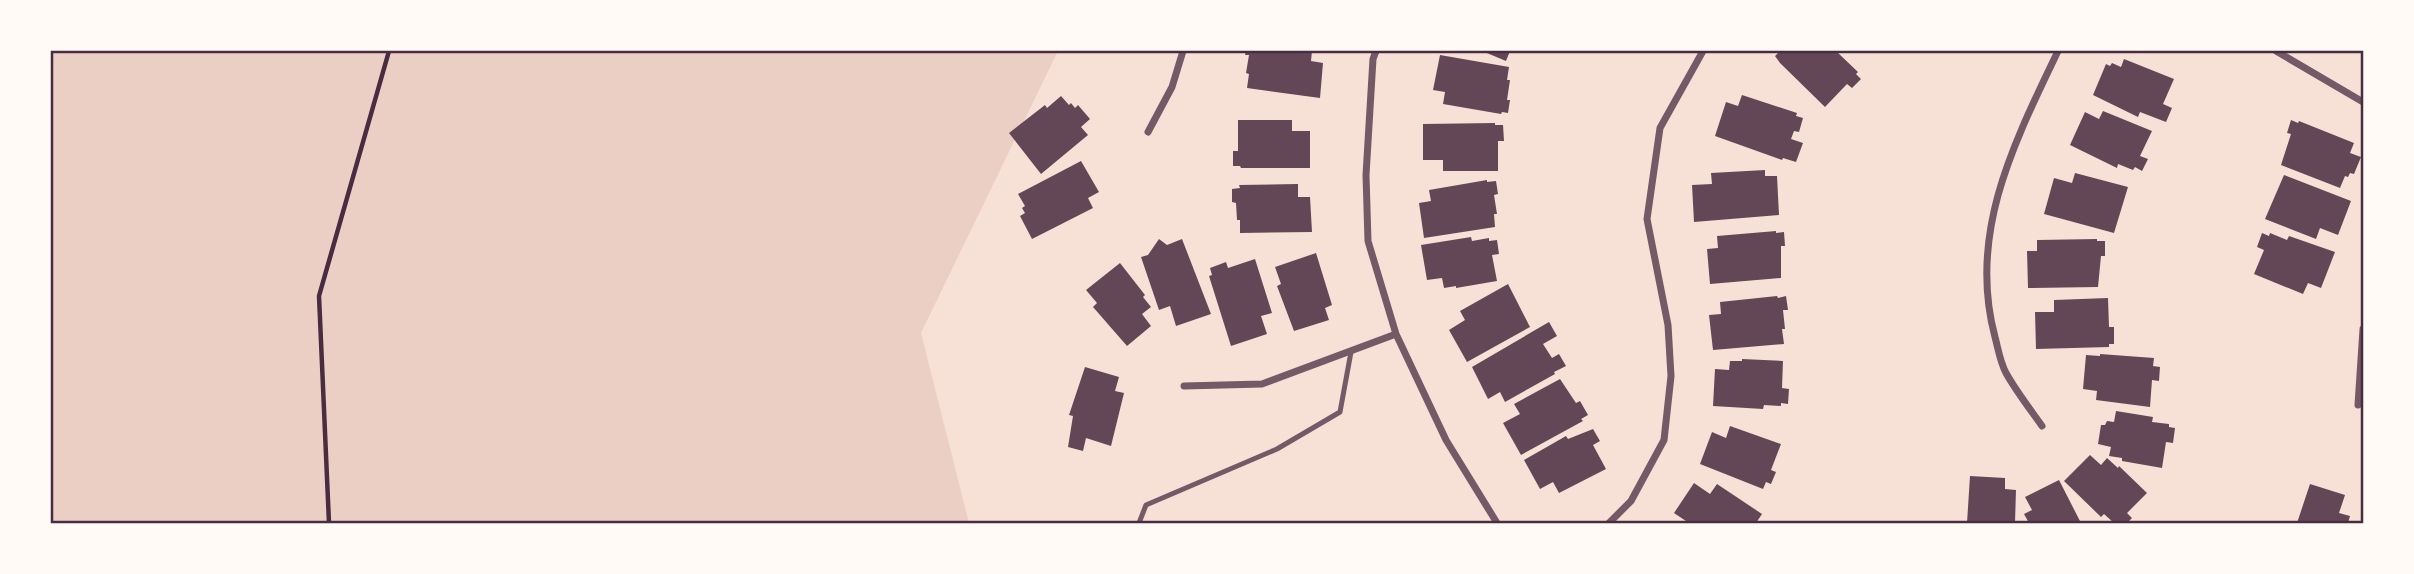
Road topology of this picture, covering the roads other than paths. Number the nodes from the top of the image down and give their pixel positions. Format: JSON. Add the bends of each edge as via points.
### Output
{"nodes":[{"id":1,"x":1183,"y":51,"type":"edge"},
{"id":2,"x":1376,"y":51,"type":"edge"},
{"id":3,"x":1703,"y":51,"type":"edge"},
{"id":4,"x":2059,"y":51,"type":"edge"},
{"id":5,"x":2276,"y":51,"type":"edge"},
{"id":6,"x":2363,"y":102,"type":"edge"},
{"id":7,"x":1148,"y":132,"type":"dead end"},
{"id":8,"x":2363,"y":329,"type":"edge"},
{"id":9,"x":1396,"y":334,"type":"junction"},
{"id":10,"x":1351,"y":352,"type":"junction"},
{"id":11,"x":1184,"y":386,"type":"dead end"},
{"id":12,"x":2358,"y":405,"type":"dead end"},
{"id":13,"x":2042,"y":426,"type":"dead end"},
{"id":14,"x":1139,"y":523,"type":"edge"},
{"id":15,"x":1497,"y":523,"type":"edge"},
{"id":16,"x":1609,"y":523,"type":"edge"}],
"edges":[{"from":1,"to":7,"type":"street","via":[[1172,87]]},
{"from":2,"to":9,"type":"street","via":[[1366,175],[1368,241]]},
{"from":3,"to":16,"type":"street","via":[[1660,128],[1647,219],[1668,325],[1671,376],[1664,440],[1631,501]]},
{"from":4,"to":13,"type":"street","via":[[2014,144],[1986,254],[1990,319],[2005,371]]},
{"from":5,"to":6,"type":"street"},
{"from":8,"to":12,"type":"street"},
{"from":9,"to":10,"type":"street"},
{"from":9,"to":15,"type":"street","via":[[1446,440]]},
{"from":10,"to":11,"type":"street","via":[[1262,384]]},
{"from":10,"to":14,"type":"lane","via":[[1340,412],[1277,449],[1146,505]]}]}
